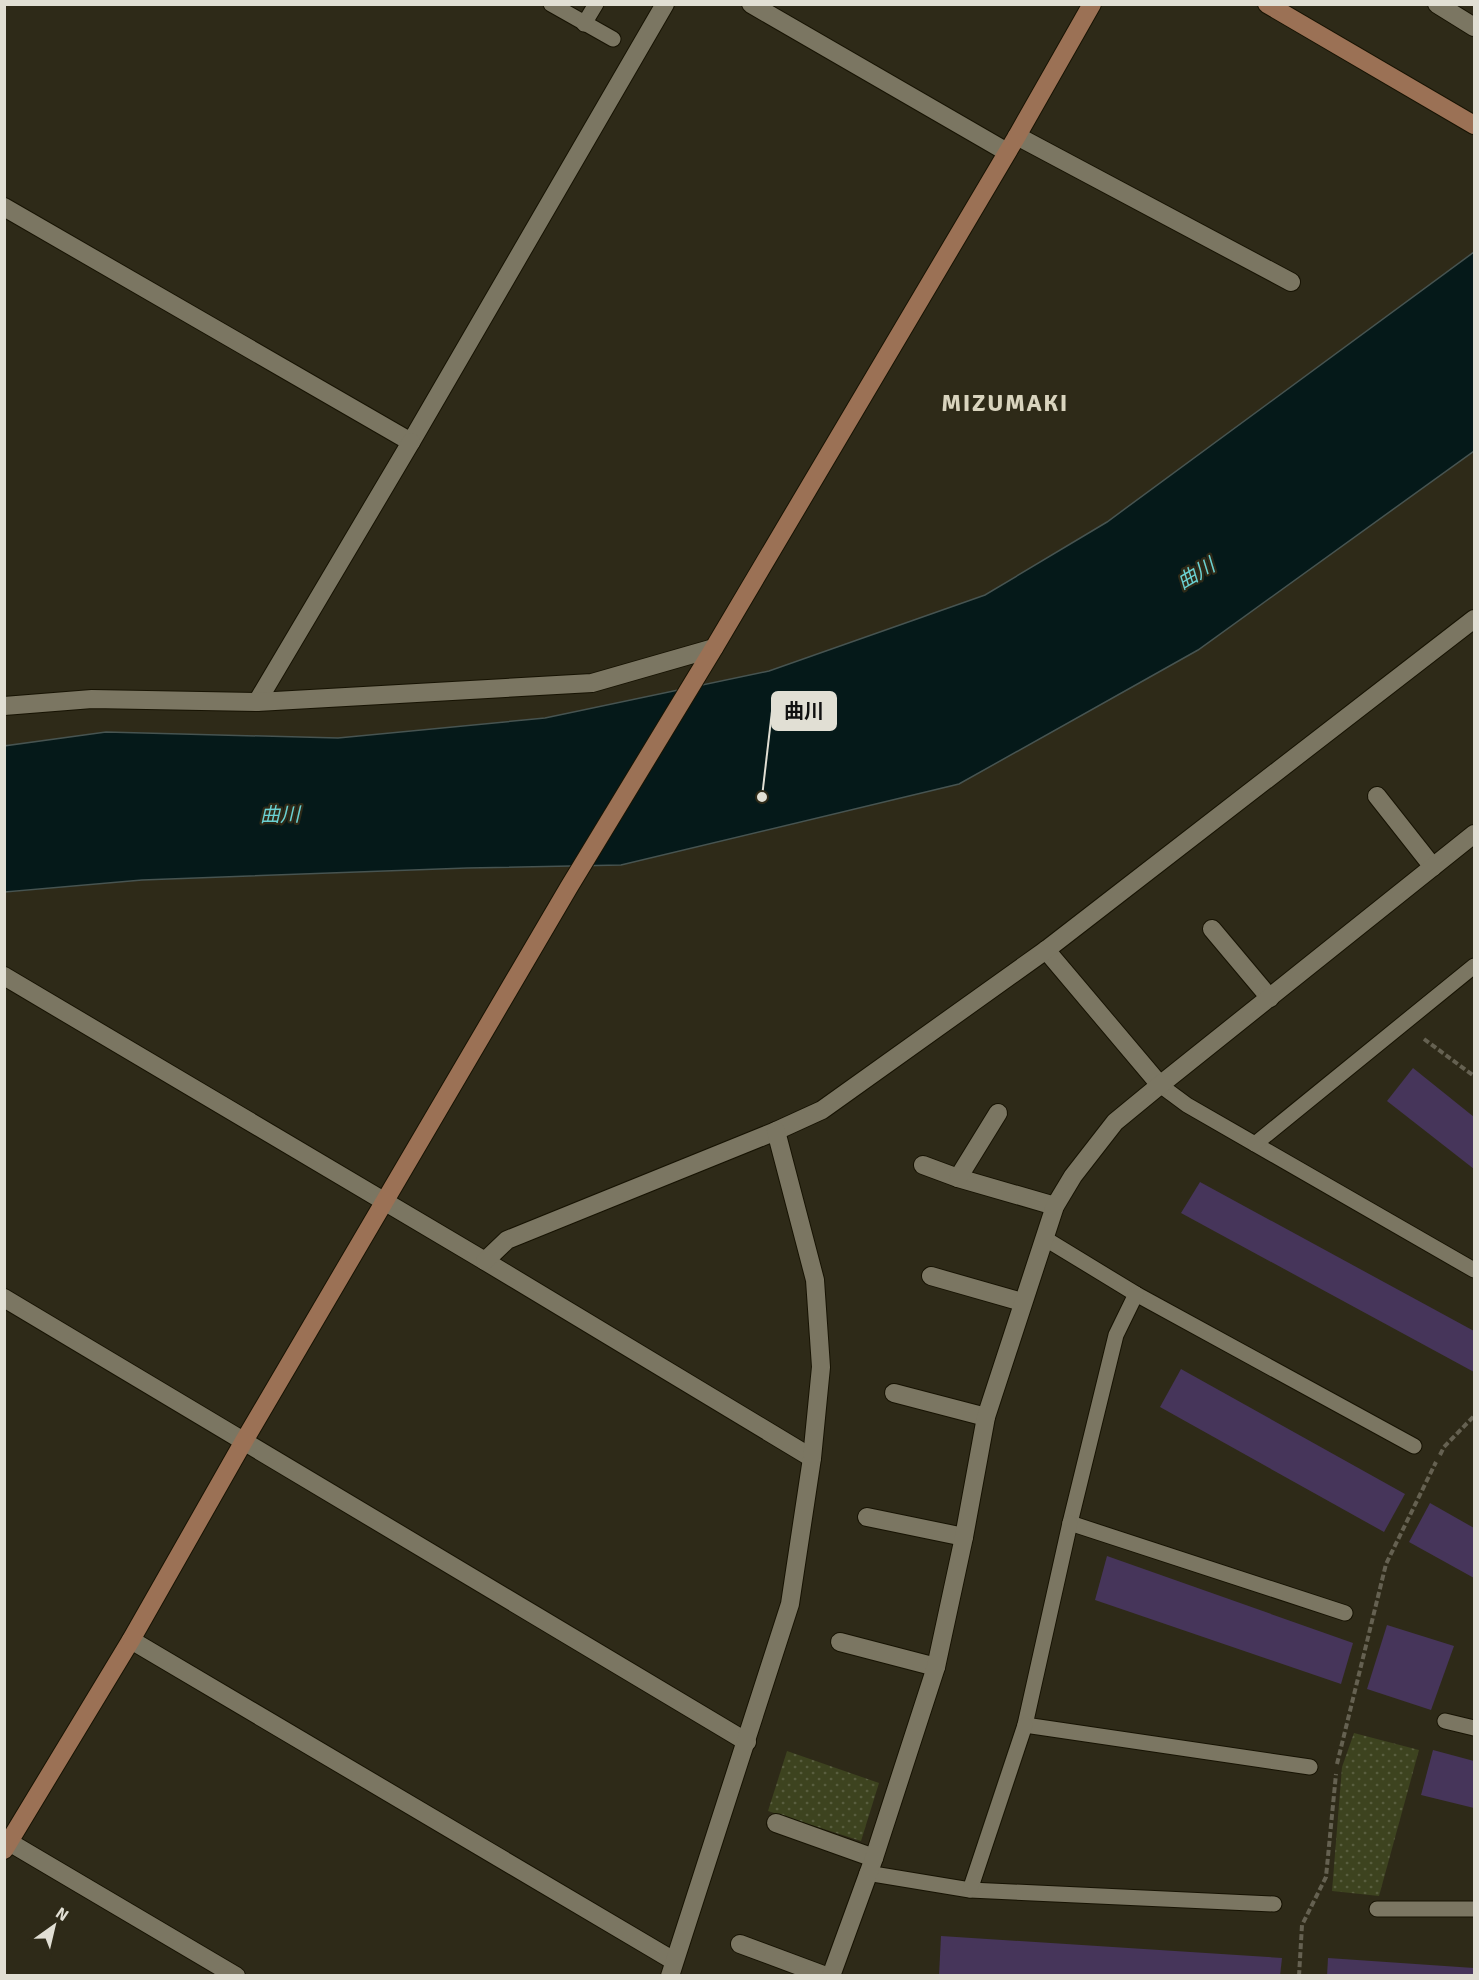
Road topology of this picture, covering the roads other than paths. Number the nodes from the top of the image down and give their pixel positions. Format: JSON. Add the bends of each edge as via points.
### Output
{"nodes":[{"id":1,"x":551,"y":4,"type":"edge"},
{"id":2,"x":596,"y":4,"type":"edge"},
{"id":3,"x":665,"y":4,"type":"edge"},
{"id":4,"x":750,"y":4,"type":"edge"},
{"id":5,"x":1092,"y":4,"type":"edge"},
{"id":6,"x":1267,"y":4,"type":"edge"},
{"id":7,"x":1449,"y":8,"type":"edge"},
{"id":8,"x":584,"y":24,"type":"junction"},
{"id":9,"x":1474,"y":27,"type":"edge"},
{"id":10,"x":612,"y":39,"type":"dead end"},
{"id":11,"x":1474,"y":125,"type":"edge"},
{"id":12,"x":1017,"y":135,"type":"junction"},
{"id":13,"x":1007,"y":152,"type":"junction"},
{"id":14,"x":4,"y":207,"type":"edge"},
{"id":15,"x":1291,"y":282,"type":"dead end"},
{"id":16,"x":411,"y":442,"type":"junction"},
{"id":17,"x":1474,"y":620,"type":"edge"},
{"id":18,"x":714,"y":648,"type":"junction"},
{"id":19,"x":257,"y":702,"type":"junction"},
{"id":20,"x":4,"y":706,"type":"edge"},
{"id":21,"x":1377,"y":796,"type":"dead end"},
{"id":22,"x":1474,"y":834,"type":"edge"},
{"id":23,"x":1433,"y":867,"type":"junction"},
{"id":24,"x":1212,"y":928,"type":"dead end"},
{"id":25,"x":1046,"y":950,"type":"junction"},
{"id":26,"x":1474,"y":966,"type":"edge"},
{"id":27,"x":4,"y":976,"type":"edge"},
{"id":28,"x":1270,"y":998,"type":"junction"},
{"id":29,"x":1160,"y":1085,"type":"junction"},
{"id":30,"x":998,"y":1113,"type":"dead end"},
{"id":31,"x":777,"y":1131,"type":"junction"},
{"id":32,"x":1255,"y":1144,"type":"junction"},
{"id":33,"x":923,"y":1165,"type":"dead end"},
{"id":34,"x":958,"y":1178,"type":"junction"},
{"id":35,"x":385,"y":1203,"type":"junction"},
{"id":36,"x":1055,"y":1206,"type":"junction"},
{"id":37,"x":1044,"y":1238,"type":"junction"},
{"id":38,"x":485,"y":1261,"type":"junction"},
{"id":39,"x":1474,"y":1269,"type":"edge"},
{"id":40,"x":931,"y":1276,"type":"dead end"},
{"id":41,"x":1136,"y":1294,"type":"junction"},
{"id":42,"x":5,"y":1300,"type":"edge"},
{"id":43,"x":1023,"y":1302,"type":"junction"},
{"id":44,"x":894,"y":1393,"type":"dead end"},
{"id":45,"x":986,"y":1417,"type":"junction"},
{"id":46,"x":244,"y":1441,"type":"junction"},
{"id":47,"x":1414,"y":1446,"type":"dead end"},
{"id":48,"x":812,"y":1458,"type":"junction"},
{"id":49,"x":867,"y":1517,"type":"dead end"},
{"id":50,"x":1070,"y":1523,"type":"junction"},
{"id":51,"x":964,"y":1537,"type":"junction"},
{"id":52,"x":1345,"y":1612,"type":"dead end"},
{"id":53,"x":131,"y":1640,"type":"junction"},
{"id":54,"x":840,"y":1642,"type":"dead end"},
{"id":55,"x":936,"y":1667,"type":"junction"},
{"id":56,"x":1445,"y":1721,"type":"dead end"},
{"id":57,"x":1025,"y":1725,"type":"junction"},
{"id":58,"x":1474,"y":1728,"type":"edge"},
{"id":59,"x":747,"y":1742,"type":"junction"},
{"id":60,"x":1310,"y":1767,"type":"dead end"},
{"id":61,"x":776,"y":1823,"type":"dead end"},
{"id":62,"x":7,"y":1846,"type":"edge"},
{"id":63,"x":870,"y":1865,"type":"junction"},
{"id":64,"x":970,"y":1890,"type":"junction"},
{"id":65,"x":1274,"y":1904,"type":"dead end"},
{"id":66,"x":1377,"y":1909,"type":"dead end"},
{"id":67,"x":1474,"y":1909,"type":"edge"},
{"id":68,"x":740,"y":1944,"type":"dead end"},
{"id":69,"x":672,"y":1969,"type":"edge"},
{"id":70,"x":236,"y":1976,"type":"edge"},
{"id":71,"x":826,"y":1976,"type":"edge"},
{"id":72,"x":831,"y":1976,"type":"edge"}],
"edges":[{"from":1,"to":8,"type":"lane"},
{"from":2,"to":8,"type":"lane"},
{"from":3,"to":16,"type":"street"},
{"from":4,"to":13,"type":"street"},
{"from":5,"to":12,"type":"street"},
{"from":6,"to":11,"type":"street"},
{"from":7,"to":9,"type":"street"},
{"from":8,"to":10,"type":"lane"},
{"from":12,"to":13,"type":"street"},
{"from":12,"to":15,"type":"street"},
{"from":13,"to":18,"type":"street"},
{"from":14,"to":16,"type":"street"},
{"from":16,"to":19,"type":"street"},
{"from":17,"to":25,"type":"street"},
{"from":18,"to":19,"type":"street","via":[[592,683]]},
{"from":18,"to":35,"type":"street"},
{"from":19,"to":20,"type":"street","via":[[92,699]]},
{"from":21,"to":23,"type":"street"},
{"from":22,"to":23,"type":"street"},
{"from":23,"to":28,"type":"street"},
{"from":24,"to":28,"type":"street"},
{"from":25,"to":29,"type":"street"},
{"from":25,"to":31,"type":"street","via":[[822,1110]]},
{"from":26,"to":32,"type":"lane"},
{"from":27,"to":35,"type":"street"},
{"from":28,"to":29,"type":"street"},
{"from":29,"to":32,"type":"lane","via":[[1187,1106]]},
{"from":29,"to":36,"type":"street","via":[[1115,1122]]},
{"from":30,"to":34,"type":"street"},
{"from":31,"to":38,"type":"street","via":[[507,1240]]},
{"from":31,"to":48,"type":"street","via":[[814,1280],[820,1367]]},
{"from":32,"to":39,"type":"lane"},
{"from":33,"to":34,"type":"street"},
{"from":34,"to":36,"type":"street"},
{"from":35,"to":38,"type":"street"},
{"from":35,"to":46,"type":"street"},
{"from":36,"to":37,"type":"street"},
{"from":37,"to":41,"type":"lane"},
{"from":37,"to":43,"type":"street"},
{"from":38,"to":48,"type":"street"},
{"from":40,"to":43,"type":"street"},
{"from":41,"to":47,"type":"lane"},
{"from":41,"to":50,"type":"lane","via":[[1116,1335]]},
{"from":42,"to":46,"type":"street"},
{"from":43,"to":45,"type":"street"},
{"from":44,"to":45,"type":"street"},
{"from":45,"to":51,"type":"street"},
{"from":46,"to":53,"type":"street"},
{"from":46,"to":59,"type":"street"},
{"from":48,"to":59,"type":"street","via":[[790,1604]]},
{"from":49,"to":51,"type":"street"},
{"from":50,"to":52,"type":"lane"},
{"from":50,"to":57,"type":"lane"},
{"from":51,"to":55,"type":"street"},
{"from":53,"to":62,"type":"street"},
{"from":53,"to":69,"type":"street"},
{"from":54,"to":55,"type":"street"},
{"from":55,"to":63,"type":"street"},
{"from":56,"to":58,"type":"lane"},
{"from":57,"to":60,"type":"lane"},
{"from":57,"to":64,"type":"lane"},
{"from":59,"to":69,"type":"street"},
{"from":61,"to":63,"type":"street"},
{"from":62,"to":70,"type":"street"},
{"from":63,"to":64,"type":"lane"},
{"from":63,"to":72,"type":"street"},
{"from":64,"to":65,"type":"lane"},
{"from":66,"to":67,"type":"lane"},
{"from":68,"to":71,"type":"street"}]}
